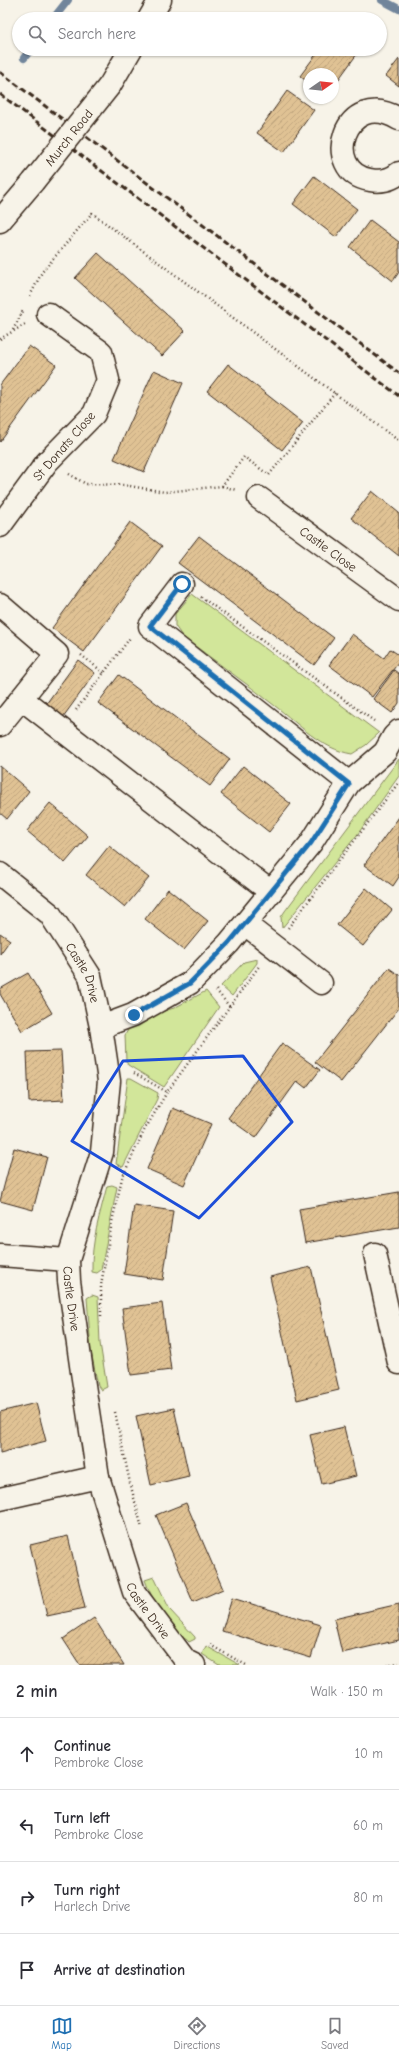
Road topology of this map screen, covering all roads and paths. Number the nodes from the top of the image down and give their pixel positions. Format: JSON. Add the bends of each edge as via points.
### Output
{"nodes":[{"id":1,"x":160,"y":0,"type":"edge"},
{"id":2,"x":152,"y":12,"type":"edge"},
{"id":3,"x":127,"y":56,"type":"edge"},
{"id":4,"x":399,"y":119,"type":"edge"},
{"id":5,"x":397,"y":177,"type":"edge"},
{"id":6,"x":0,"y":221,"type":"edge"},
{"id":7,"x":29,"y":298,"type":"dead end"},
{"id":8,"x":26,"y":304,"type":"dead end"},
{"id":9,"x":48,"y":314,"type":"joint"},
{"id":10,"x":13,"y":330,"type":"junction"},
{"id":11,"x":0,"y":339,"type":"edge"},
{"id":12,"x":335,"y":393,"type":"junction"},
{"id":13,"x":399,"y":441,"type":"edge"},
{"id":14,"x":47,"y":462,"type":"junction"},
{"id":15,"x":258,"y":498,"type":"dead end"},
{"id":16,"x":0,"y":526,"type":"edge"},
{"id":17,"x":182,"y":584,"type":"joint"},
{"id":18,"x":399,"y":600,"type":"edge"},
{"id":19,"x":0,"y":605,"type":"edge"},
{"id":20,"x":150,"y":626,"type":"junction"},
{"id":21,"x":22,"y":699,"type":"junction"},
{"id":22,"x":0,"y":725,"type":"edge"},
{"id":23,"x":62,"y":729,"type":"junction"},
{"id":24,"x":396,"y":733,"type":"edge"},
{"id":25,"x":399,"y":782,"type":"edge"},
{"id":26,"x":349,"y":784,"type":"junction"},
{"id":27,"x":0,"y":874,"type":"edge"},
{"id":28,"x":271,"y":892,"type":"junction"},
{"id":29,"x":245,"y":924,"type":"junction"},
{"id":30,"x":274,"y":946,"type":"junction"},
{"id":31,"x":321,"y":983,"type":"dead end"},
{"id":32,"x":101,"y":1027,"type":"junction"},
{"id":33,"x":105,"y":1058,"type":"junction"},
{"id":34,"x":167,"y":1092,"type":"junction"},
{"id":35,"x":375,"y":1254,"type":"dead end"},
{"id":36,"x":0,"y":1255,"type":"edge"},
{"id":37,"x":68,"y":1260,"type":"junction"},
{"id":38,"x":101,"y":1320,"type":"dead end"},
{"id":39,"x":399,"y":1363,"type":"edge"},
{"id":40,"x":113,"y":1404,"type":"dead end"},
{"id":41,"x":98,"y":1477,"type":"junction"},
{"id":42,"x":0,"y":1499,"type":"edge"},
{"id":43,"x":144,"y":1534,"type":"dead end"},
{"id":44,"x":204,"y":1641,"type":"dead end"},
{"id":45,"x":399,"y":1663,"type":"edge"},
{"id":46,"x":194,"y":1665,"type":"edge"},
{"id":47,"x":246,"y":1665,"type":"edge"},
{"id":48,"x":387,"y":1665,"type":"edge"}],
"edges":[{"from":1,"to":2,"type":"street"},
{"from":3,"to":6,"type":"street","name":"Murch Road","bridge":true,"via":[[110,85]]},
{"from":4,"to":5,"type":"street","via":[[388,112],[364,113],[354,119],[347,128],[342,151],[347,165],[355,174],[366,180],[378,182]]},
{"from":7,"to":12,"type":"path","via":[[42,272],[92,213]]},
{"from":8,"to":10,"type":"path"},
{"from":9,"to":10,"type":"path"},
{"from":9,"to":14,"type":"street","name":"St Donats Close","via":[[101,352],[108,380],[94,414]]},
{"from":10,"to":11,"type":"path"},
{"from":12,"to":13,"type":"path"},
{"from":12,"to":14,"type":"path","via":[[269,475],[244,457],[222,486],[165,492],[124,485],[86,484]]},
{"from":14,"to":16,"type":"street","name":"St Donats Close"},
{"from":15,"to":18,"type":"street","name":"Castle Close"},
{"from":17,"to":20,"type":"street"},
{"from":17,"to":24,"type":"path"},
{"from":19,"to":21,"type":"street","via":[[57,654]]},
{"from":20,"to":23,"type":"path","via":[[135,631]]},
{"from":20,"to":26,"type":"street"},
{"from":21,"to":22,"type":"street"},
{"from":21,"to":23,"type":"street"},
{"from":23,"to":28,"type":"street"},
{"from":24,"to":26,"type":"street","via":[[385,752]]},
{"from":25,"to":30,"type":"path"},
{"from":26,"to":28,"type":"street","via":[[311,843]]},
{"from":27,"to":32,"type":"street","name":"Castle Drive","via":[[50,914],[90,976]]},
{"from":28,"to":29,"type":"street"},
{"from":29,"to":30,"type":"street"},
{"from":29,"to":32,"type":"street","via":[[190,983],[134,1015]]},
{"from":30,"to":31,"type":"street"},
{"from":30,"to":34,"type":"path"},
{"from":32,"to":33,"type":"street","name":"Castle Drive"},
{"from":33,"to":34,"type":"path"},
{"from":33,"to":37,"type":"street","name":"Castle Drive","via":[[109,1081],[102,1152]]},
{"from":34,"to":38,"type":"path","via":[[147,1125],[122,1178],[101,1285]]},
{"from":35,"to":39,"type":"street"},
{"from":36,"to":37,"type":"street"},
{"from":37,"to":41,"type":"street","name":"Castle Drive","via":[[77,1342]]},
{"from":40,"to":43,"type":"path"},
{"from":41,"to":42,"type":"street"},
{"from":41,"to":46,"type":"street","name":"Castle Drive","via":[[134,1592],[186,1661]]},
{"from":44,"to":47,"type":"path"},
{"from":45,"to":48,"type":"path"}]}
